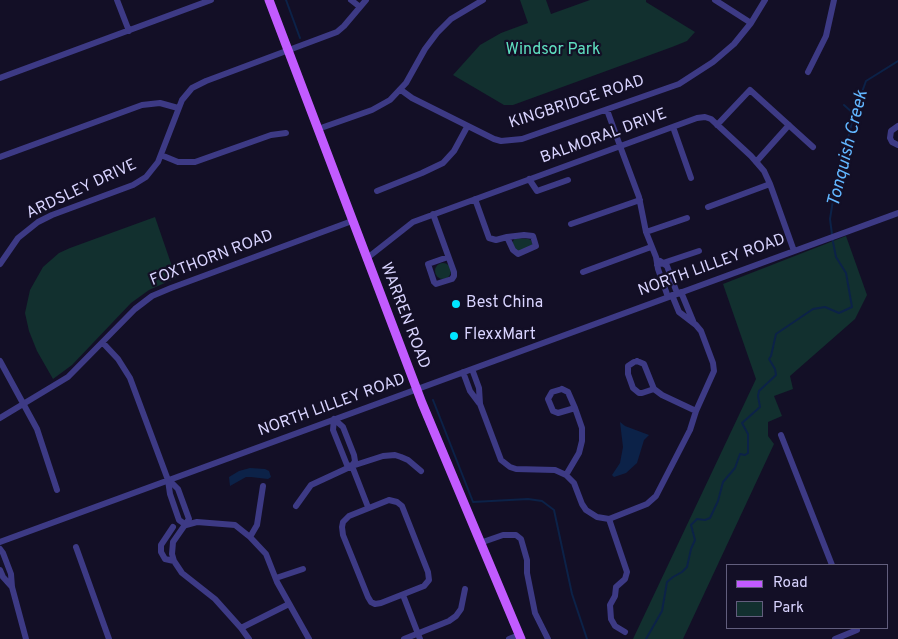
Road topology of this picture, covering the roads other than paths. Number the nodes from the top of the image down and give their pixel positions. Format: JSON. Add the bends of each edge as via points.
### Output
{"nodes":[{"id":1,"x":118,"y":0,"type":"edge"},
{"id":2,"x":208,"y":0,"type":"edge"},
{"id":3,"x":269,"y":0,"type":"edge"},
{"id":4,"x":351,"y":0,"type":"edge"},
{"id":5,"x":366,"y":0,"type":"edge"},
{"id":6,"x":483,"y":0,"type":"edge"},
{"id":7,"x":715,"y":0,"type":"edge"},
{"id":8,"x":764,"y":0,"type":"edge"},
{"id":9,"x":834,"y":0,"type":"edge"},
{"id":10,"x":360,"y":7,"type":"junction"},
{"id":11,"x":751,"y":23,"type":"junction"},
{"id":12,"x":129,"y":31,"type":"junction"},
{"id":13,"x":289,"y":50,"type":"junction"},
{"id":14,"x":808,"y":72,"type":"dead end"},
{"id":15,"x":0,"y":78,"type":"edge"},
{"id":16,"x":401,"y":90,"type":"junction"},
{"id":17,"x":178,"y":108,"type":"junction"},
{"id":18,"x":607,"y":110,"type":"junction"},
{"id":19,"x":717,"y":125,"type":"junction"},
{"id":20,"x":789,"y":125,"type":"junction"},
{"id":21,"x":898,"y":126,"type":"edge"},
{"id":22,"x":467,"y":127,"type":"junction"},
{"id":23,"x":673,"y":127,"type":"junction"},
{"id":24,"x":318,"y":129,"type":"junction"},
{"id":25,"x":286,"y":133,"type":"dead end"},
{"id":26,"x":619,"y":145,"type":"junction"},
{"id":27,"x":898,"y":145,"type":"edge"},
{"id":28,"x":813,"y":147,"type":"dead end"},
{"id":29,"x":161,"y":155,"type":"junction"},
{"id":30,"x":0,"y":157,"type":"edge"},
{"id":31,"x":756,"y":162,"type":"junction"},
{"id":32,"x":691,"y":178,"type":"dead end"},
{"id":33,"x":528,"y":179,"type":"junction"},
{"id":34,"x":568,"y":180,"type":"dead end"},
{"id":35,"x":770,"y":184,"type":"junction"},
{"id":36,"x":377,"y":191,"type":"dead end"},
{"id":37,"x":475,"y":199,"type":"junction"},
{"id":38,"x":640,"y":200,"type":"junction"},
{"id":39,"x":708,"y":207,"type":"dead end"},
{"id":40,"x":898,"y":212,"type":"edge"},
{"id":41,"x":433,"y":214,"type":"junction"},
{"id":42,"x":687,"y":218,"type":"dead end"},
{"id":43,"x":352,"y":221,"type":"junction"},
{"id":44,"x":571,"y":224,"type":"dead end"},
{"id":45,"x":646,"y":232,"type":"junction"},
{"id":46,"x":507,"y":237,"type":"dead end"},
{"id":47,"x":651,"y":247,"type":"junction"},
{"id":48,"x":699,"y":251,"type":"dead end"},
{"id":49,"x":794,"y":251,"type":"junction"},
{"id":50,"x":448,"y":257,"type":"junction"},
{"id":51,"x":366,"y":259,"type":"junction"},
{"id":52,"x":0,"y":264,"type":"edge"},
{"id":53,"x":660,"y":264,"type":"junction"},
{"id":54,"x":583,"y":272,"type":"dead end"},
{"id":55,"x":674,"y":294,"type":"junction"},
{"id":56,"x":693,"y":322,"type":"junction"},
{"id":57,"x":103,"y":343,"type":"junction"},
{"id":58,"x":0,"y":360,"type":"edge"},
{"id":59,"x":472,"y":369,"type":"junction"},
{"id":60,"x":463,"y":372,"type":"junction"},
{"id":61,"x":654,"y":389,"type":"junction"},
{"id":62,"x":416,"y":390,"type":"junction"},
{"id":63,"x":24,"y":404,"type":"junction"},
{"id":64,"x":480,"y":404,"type":"junction"},
{"id":65,"x":575,"y":408,"type":"junction"},
{"id":66,"x":696,"y":411,"type":"junction"},
{"id":67,"x":0,"y":418,"type":"edge"},
{"id":68,"x":334,"y":419,"type":"junction"},
{"id":69,"x":781,"y":435,"type":"dead end"},
{"id":70,"x":352,"y":466,"type":"junction"},
{"id":71,"x":421,"y":471,"type":"dead end"},
{"id":72,"x":566,"y":475,"type":"junction"},
{"id":73,"x":168,"y":480,"type":"junction"},
{"id":74,"x":263,"y":486,"type":"dead end"},
{"id":75,"x":58,"y":490,"type":"dead end"},
{"id":76,"x":296,"y":506,"type":"dead end"},
{"id":77,"x":368,"y":508,"type":"junction"},
{"id":78,"x":609,"y":519,"type":"junction"},
{"id":79,"x":186,"y":525,"type":"junction"},
{"id":80,"x":173,"y":527,"type":"dead end"},
{"id":81,"x":250,"y":537,"type":"junction"},
{"id":82,"x":0,"y":542,"type":"edge"},
{"id":83,"x":480,"y":543,"type":"junction"},
{"id":84,"x":76,"y":547,"type":"dead end"},
{"id":85,"x":0,"y":549,"type":"edge"},
{"id":86,"x":174,"y":560,"type":"junction"},
{"id":87,"x":832,"y":564,"type":"edge"},
{"id":88,"x":303,"y":569,"type":"dead end"},
{"id":89,"x":0,"y":570,"type":"edge"},
{"id":90,"x":276,"y":578,"type":"junction"},
{"id":91,"x":12,"y":587,"type":"junction"},
{"id":92,"x":465,"y":589,"type":"dead end"},
{"id":93,"x":403,"y":595,"type":"junction"},
{"id":94,"x":289,"y":604,"type":"junction"},
{"id":95,"x":241,"y":628,"type":"junction"},
{"id":96,"x":856,"y":629,"type":"edge"},
{"id":97,"x":625,"y":632,"type":"dead end"},
{"id":98,"x":419,"y":636,"type":"edge"},
{"id":99,"x":520,"y":637,"type":"edge"},
{"id":100,"x":26,"y":639,"type":"edge"},
{"id":101,"x":109,"y":639,"type":"edge"},
{"id":102,"x":249,"y":639,"type":"edge"},
{"id":103,"x":309,"y":639,"type":"edge"},
{"id":104,"x":404,"y":639,"type":"edge"},
{"id":105,"x":509,"y":639,"type":"edge"},
{"id":106,"x":548,"y":639,"type":"edge"},
{"id":107,"x":835,"y":639,"type":"edge"},
{"id":108,"x":860,"y":639,"type":"edge"}],
"edges":[{"from":1,"to":12,"type":"street"},
{"from":2,"to":12,"type":"street"},
{"from":3,"to":13,"type":"main road","name":"WARREN ROAD"},
{"from":4,"to":10,"type":"street"},
{"from":5,"to":10,"type":"street","name":"ARDSLEY DRIVE"},
{"from":6,"to":16,"type":"street","via":[[451,19],[437,33]]},
{"from":7,"to":11,"type":"street"},
{"from":8,"to":11,"type":"street","name":"KINGBRIDGE ROAD"},
{"from":9,"to":14,"type":"street","via":[[826,36]]},
{"from":10,"to":13,"type":"street","name":"ARDSLEY DRIVE","via":[[337,32]]},
{"from":11,"to":18,"type":"street","name":"KINGBRIDGE ROAD","via":[[713,62],[679,84]]},
{"from":12,"to":15,"type":"street"},
{"from":13,"to":17,"type":"street","name":"ARDSLEY DRIVE","via":[[192,88]]},
{"from":13,"to":24,"type":"main road","name":"WARREN ROAD"},
{"from":16,"to":22,"type":"street","name":"KINGBRIDGE ROAD"},
{"from":16,"to":24,"type":"street","via":[[376,108]]},
{"from":17,"to":29,"type":"street","name":"ARDSLEY DRIVE"},
{"from":17,"to":30,"type":"street","via":[[160,103],[142,104]]},
{"from":18,"to":22,"type":"street","name":"KINGBRIDGE ROAD","via":[[516,140],[501,141]]},
{"from":18,"to":26,"type":"street"},
{"from":19,"to":20,"type":"street","via":[[750,90]]},
{"from":19,"to":23,"type":"street","name":"BALMORAL DRIVE","via":[[708,118],[701,118]]},
{"from":19,"to":31,"type":"street"},
{"from":20,"to":28,"type":"street"},
{"from":20,"to":31,"type":"street"},
{"from":21,"to":27,"type":"street","via":[[891,131],[890,138]]},
{"from":22,"to":36,"type":"street","via":[[443,163]]},
{"from":23,"to":26,"type":"street","name":"BALMORAL DRIVE"},
{"from":23,"to":32,"type":"street"},
{"from":24,"to":43,"type":"main road","name":"WARREN ROAD"},
{"from":25,"to":29,"type":"street","via":[[271,135],[196,162],[178,162]]},
{"from":26,"to":33,"type":"street","name":"BALMORAL DRIVE"},
{"from":26,"to":38,"type":"street"},
{"from":29,"to":52,"type":"street","name":"ARDSLEY DRIVE","via":[[152,171],[139,182],[52,215],[32,227],[13,244]]},
{"from":31,"to":35,"type":"street"},
{"from":33,"to":34,"type":"street","via":[[537,191]]},
{"from":33,"to":37,"type":"street","name":"BALMORAL DRIVE"},
{"from":35,"to":39,"type":"street"},
{"from":35,"to":49,"type":"street"},
{"from":37,"to":41,"type":"street","name":"BALMORAL DRIVE"},
{"from":37,"to":46,"type":"street","via":[[489,238]]},
{"from":38,"to":44,"type":"street"},
{"from":38,"to":45,"type":"street"},
{"from":40,"to":49,"type":"street","name":"NORTH LILLEY ROAD"},
{"from":41,"to":50,"type":"street"},
{"from":41,"to":51,"type":"street","name":"BALMORAL DRIVE","via":[[413,222]]},
{"from":42,"to":45,"type":"street"},
{"from":43,"to":51,"type":"main road","name":"WARREN ROAD"},
{"from":43,"to":57,"type":"street","name":"FOXTHORN ROAD","via":[[160,292],[135,309]]},
{"from":45,"to":47,"type":"street"},
{"from":47,"to":53,"type":"street"},
{"from":47,"to":54,"type":"street"},
{"from":48,"to":53,"type":"street"},
{"from":49,"to":55,"type":"street","name":"NORTH LILLEY ROAD"},
{"from":50,"to":50,"type":"street","via":[[454,276],[436,284],[428,264]]},
{"from":51,"to":62,"type":"main road","name":"WARREN ROAD"},
{"from":53,"to":55,"type":"street"},
{"from":55,"to":56,"type":"street"},
{"from":55,"to":56,"type":"street","via":[[679,312]]},
{"from":55,"to":59,"type":"street","name":"NORTH LILLEY ROAD"},
{"from":56,"to":66,"type":"street","via":[[701,331],[714,366]]},
{"from":57,"to":63,"type":"street","name":"FOXTHORN ROAD","via":[[68,377]]},
{"from":57,"to":73,"type":"street","via":[[130,378]]},
{"from":58,"to":63,"type":"street"},
{"from":59,"to":60,"type":"street","name":"NORTH LILLEY ROAD"},
{"from":59,"to":64,"type":"street","via":[[479,388]]},
{"from":60,"to":62,"type":"street","name":"NORTH LILLEY ROAD"},
{"from":60,"to":64,"type":"street","via":[[470,391]]},
{"from":61,"to":61,"type":"street","via":[[644,364],[638,361],[631,364],[628,374],[636,391],[642,393]]},
{"from":61,"to":66,"type":"street"},
{"from":62,"to":68,"type":"street","name":"NORTH LILLEY ROAD"},
{"from":62,"to":83,"type":"main road","name":"WARREN ROAD"},
{"from":63,"to":67,"type":"street","name":"FOXTHORN ROAD"},
{"from":63,"to":75,"type":"street"},
{"from":64,"to":72,"type":"street","via":[[498,455],[505,464],[516,469],[555,470]]},
{"from":65,"to":65,"type":"street","via":[[566,390],[559,389],[549,397],[555,413]]},
{"from":65,"to":72,"type":"street","via":[[582,428],[582,442]]},
{"from":66,"to":78,"type":"street","via":[[690,430],[656,496],[647,504]]},
{"from":68,"to":70,"type":"street","via":[[333,430],[347,464]]},
{"from":68,"to":70,"type":"street","via":[[342,427],[354,455]]},
{"from":68,"to":73,"type":"street","name":"NORTH LILLEY ROAD"},
{"from":69,"to":87,"type":"street"},
{"from":70,"to":71,"type":"street","via":[[395,455],[408,460]]},
{"from":70,"to":76,"type":"street","via":[[311,485]]},
{"from":70,"to":77,"type":"street"},
{"from":72,"to":78,"type":"street","via":[[574,483],[586,510],[597,517]]},
{"from":73,"to":79,"type":"street","via":[[179,520]]},
{"from":73,"to":79,"type":"street","via":[[178,490],[189,519]]},
{"from":73,"to":82,"type":"street","name":"NORTH LILLEY ROAD"},
{"from":74,"to":81,"type":"street","via":[[257,525]]},
{"from":77,"to":93,"type":"street","via":[[391,500],[400,504],[404,511],[429,577],[426,585]]},
{"from":77,"to":93,"type":"street","via":[[347,517],[342,530],[368,597],[378,604]]},
{"from":78,"to":97,"type":"street","via":[[627,572],[625,579],[616,587],[610,605],[611,620]]},
{"from":79,"to":81,"type":"street","via":[[197,522],[235,525]]},
{"from":79,"to":86,"type":"street","via":[[173,542]]},
{"from":80,"to":86,"type":"street","via":[[161,545],[161,552],[165,559]]},
{"from":81,"to":90,"type":"street","via":[[266,554]]},
{"from":83,"to":99,"type":"main road","name":"WARREN ROAD"},
{"from":83,"to":106,"type":"street","via":[[503,535],[516,535],[521,539],[535,613]]},
{"from":84,"to":101,"type":"street"},
{"from":85,"to":91,"type":"street","via":[[11,574]]},
{"from":86,"to":95,"type":"street","via":[[182,573],[206,591]]},
{"from":88,"to":90,"type":"street"},
{"from":89,"to":91,"type":"street"},
{"from":90,"to":94,"type":"street"},
{"from":91,"to":100,"type":"street"},
{"from":92,"to":98,"type":"street","via":[[461,609],[456,616]]},
{"from":93,"to":98,"type":"street"},
{"from":94,"to":95,"type":"street"},
{"from":94,"to":103,"type":"street"},
{"from":95,"to":102,"type":"street"},
{"from":96,"to":107,"type":"street"},
{"from":96,"to":108,"type":"street"},
{"from":98,"to":104,"type":"street"},
{"from":99,"to":105,"type":"street"}]}
